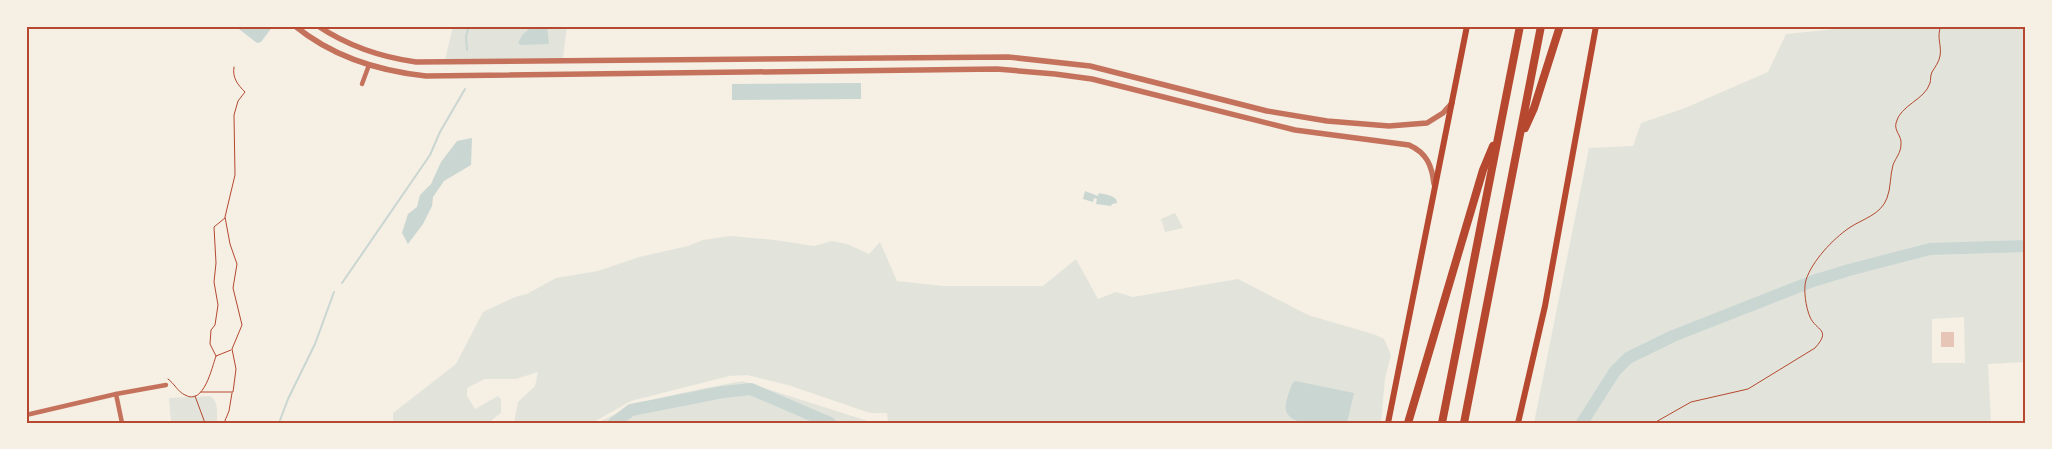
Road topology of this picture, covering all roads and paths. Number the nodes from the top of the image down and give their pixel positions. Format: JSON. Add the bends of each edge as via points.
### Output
{"nodes":[{"id":1,"x":295,"y":26,"type":"edge"},
{"id":2,"x":318,"y":26,"type":"edge"},
{"id":3,"x":1467,"y":26,"type":"edge"},
{"id":4,"x":1520,"y":26,"type":"edge"},
{"id":5,"x":1541,"y":26,"type":"edge"},
{"id":6,"x":1560,"y":26,"type":"edge"},
{"id":7,"x":1596,"y":26,"type":"edge"},
{"id":8,"x":1941,"y":26,"type":"edge"},
{"id":9,"x":369,"y":66,"type":"junction"},
{"id":10,"x":234,"y":67,"type":"dead end"},
{"id":11,"x":362,"y":84,"type":"dead end"},
{"id":12,"x":1452,"y":103,"type":"junction"},
{"id":13,"x":1500,"y":128,"type":"junction"},
{"id":14,"x":1519,"y":144,"type":"junction"},
{"id":15,"x":1435,"y":189,"type":"junction"},
{"id":16,"x":225,"y":217,"type":"junction"},
{"id":17,"x":232,"y":350,"type":"junction"},
{"id":18,"x":216,"y":356,"type":"junction"},
{"id":19,"x":163,"y":379,"type":"dead end"},
{"id":20,"x":166,"y":385,"type":"dead end"},
{"id":21,"x":200,"y":392,"type":"junction"},
{"id":22,"x":232,"y":392,"type":"junction"},
{"id":23,"x":116,"y":394,"type":"junction"},
{"id":24,"x":195,"y":395,"type":"junction"},
{"id":25,"x":26,"y":415,"type":"edge"},
{"id":26,"x":122,"y":423,"type":"edge"},
{"id":27,"x":205,"y":423,"type":"edge"},
{"id":28,"x":224,"y":423,"type":"edge"},
{"id":29,"x":1388,"y":423,"type":"edge"},
{"id":30,"x":1408,"y":423,"type":"edge"},
{"id":31,"x":1442,"y":423,"type":"edge"},
{"id":32,"x":1464,"y":423,"type":"edge"},
{"id":33,"x":1518,"y":423,"type":"edge"},
{"id":34,"x":1654,"y":423,"type":"edge"}],
"edges":[{"from":1,"to":9,"type":"street","via":[[319,43]]},
{"from":2,"to":12,"type":"street","via":[[368,51],[416,62],[1008,57],[1090,66],[1267,111],[1348,124],[1427,124]]},
{"from":3,"to":12,"type":"main road"},
{"from":4,"to":13,"type":"highway"},
{"from":5,"to":14,"type":"highway"},
{"from":6,"to":14,"type":"highway"},
{"from":7,"to":33,"type":"main road","via":[[1545,306]]},
{"from":8,"to":34,"type":"path","via":[[1938,41],[1940,58],[1931,74],[1930,84],[1897,119],[1896,130],[1901,146],[1887,199],[1870,216],[1836,238],[1806,280],[1808,309],[1811,319],[1822,332],[1822,340],[1815,348],[1748,389],[1691,402]]},
{"from":9,"to":11,"type":"street"},
{"from":9,"to":15,"type":"street","via":[[403,74],[434,76],[996,69],[1055,74],[1111,83],[1295,130],[1409,145],[1427,159]]},
{"from":10,"to":16,"type":"path","via":[[237,84],[245,92],[234,115],[235,175]]},
{"from":12,"to":15,"type":"main road"},
{"from":13,"to":30,"type":"highway","via":[[1483,170]]},
{"from":13,"to":31,"type":"highway"},
{"from":14,"to":32,"type":"highway"},
{"from":15,"to":29,"type":"main road"},
{"from":16,"to":17,"type":"path","via":[[237,264],[233,288],[242,324]]},
{"from":16,"to":18,"type":"path","via":[[214,227],[214,282],[218,305],[210,344]]},
{"from":17,"to":18,"type":"path"},
{"from":17,"to":22,"type":"path","via":[[236,369]]},
{"from":18,"to":21,"type":"path","via":[[205,388]]},
{"from":19,"to":24,"type":"path","via":[[169,379],[183,395]]},
{"from":20,"to":23,"type":"street"},
{"from":21,"to":22,"type":"path"},
{"from":21,"to":24,"type":"path"},
{"from":22,"to":28,"type":"path","via":[[230,411]]},
{"from":23,"to":25,"type":"street"},
{"from":23,"to":26,"type":"street"},
{"from":24,"to":27,"type":"path"}]}
